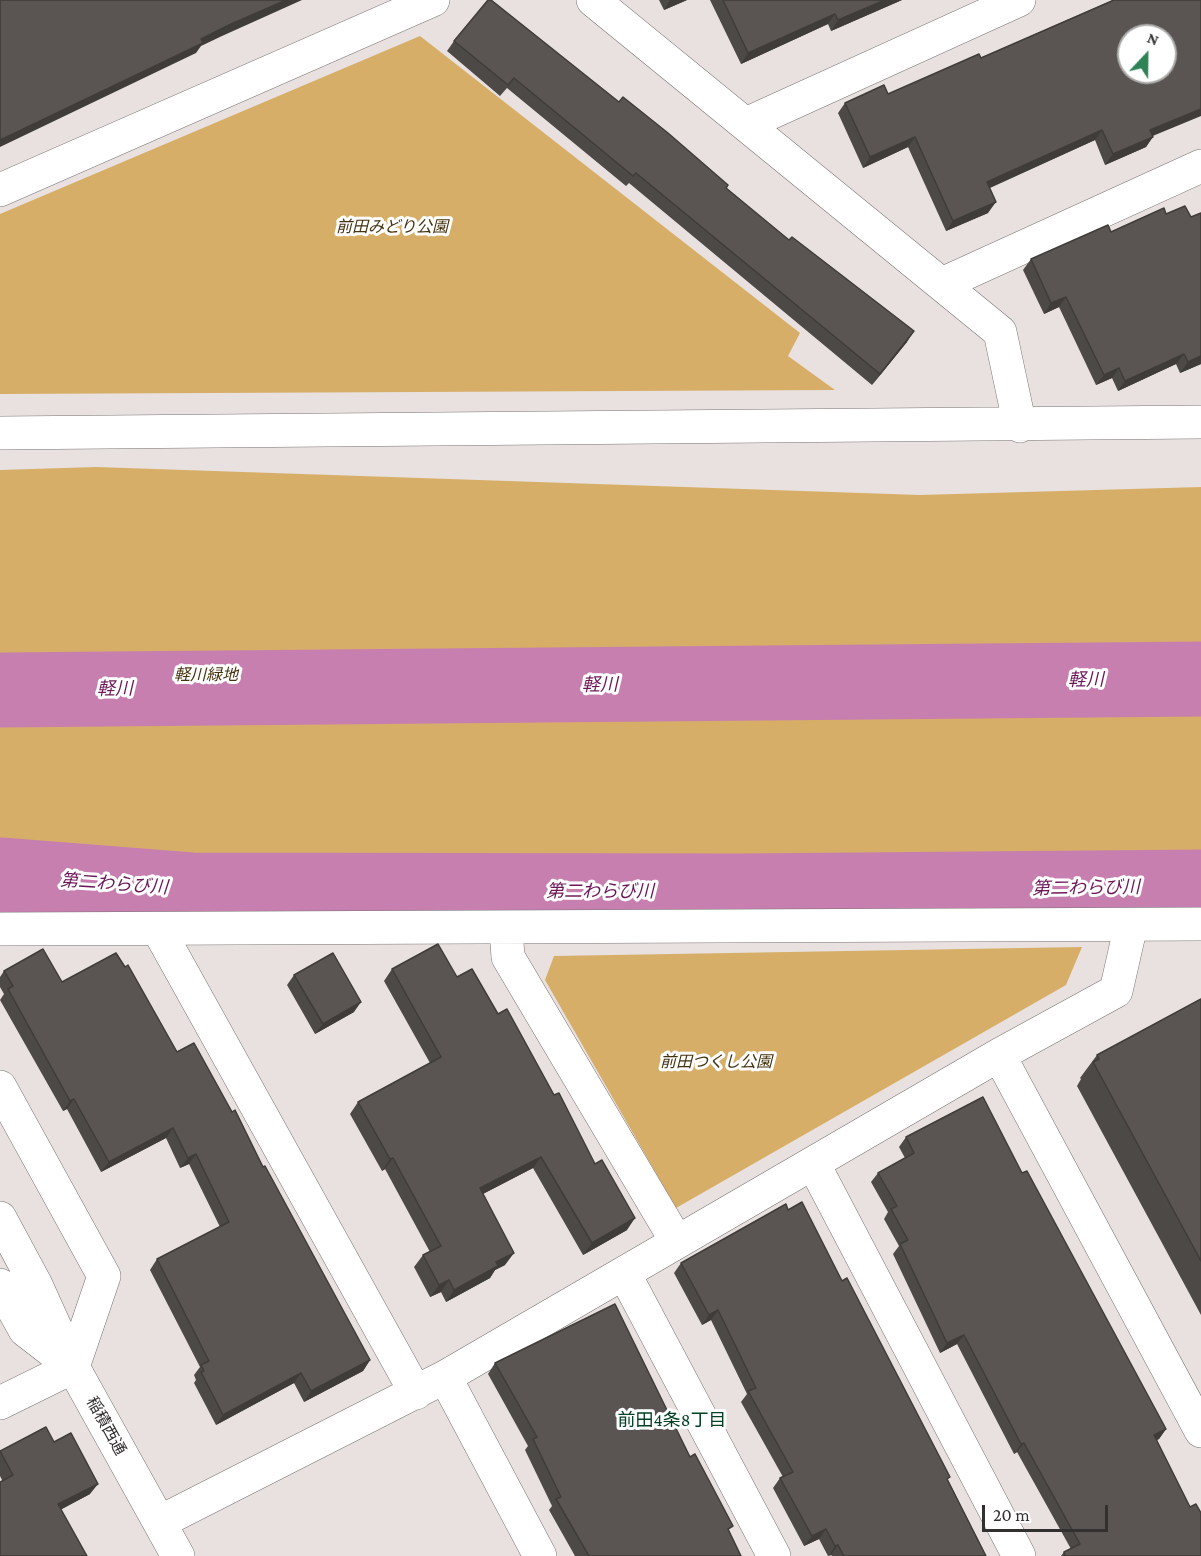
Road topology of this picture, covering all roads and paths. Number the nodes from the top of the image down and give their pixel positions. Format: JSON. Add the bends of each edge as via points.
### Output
{"nodes":[{"id":1,"x":433,"y":0,"type":"edge"},
{"id":2,"x":593,"y":0,"type":"edge"},
{"id":3,"x":1019,"y":0,"type":"edge"},
{"id":4,"x":746,"y":124,"type":"junction"},
{"id":5,"x":1201,"y":166,"type":"edge"},
{"id":6,"x":0,"y":190,"type":"edge"},
{"id":7,"x":942,"y":284,"type":"junction"},
{"id":8,"x":1201,"y":422,"type":"edge"},
{"id":9,"x":1020,"y":426,"type":"junction"},
{"id":10,"x":0,"y":433,"type":"edge"},
{"id":11,"x":1201,"y":924,"type":"edge"},
{"id":12,"x":1131,"y":925,"type":"junction"},
{"id":13,"x":506,"y":928,"type":"junction"},
{"id":14,"x":0,"y":929,"type":"edge"},
{"id":15,"x":158,"y":929,"type":"junction"},
{"id":16,"x":999,"y":1055,"type":"junction"},
{"id":17,"x":0,"y":1086,"type":"edge"},
{"id":18,"x":813,"y":1163,"type":"junction"},
{"id":19,"x":0,"y":1218,"type":"edge"},
{"id":20,"x":677,"y":1242,"type":"junction"},
{"id":21,"x":624,"y":1273,"type":"junction"},
{"id":22,"x":0,"y":1285,"type":"edge"},
{"id":23,"x":73,"y":1367,"type":"junction"},
{"id":24,"x":445,"y":1377,"type":"junction"},
{"id":25,"x":416,"y":1393,"type":"junction"},
{"id":26,"x":0,"y":1403,"type":"edge"},
{"id":27,"x":1201,"y":1431,"type":"edge"},
{"id":28,"x":160,"y":1521,"type":"junction"},
{"id":29,"x":178,"y":1556,"type":"edge"},
{"id":30,"x":540,"y":1556,"type":"edge"},
{"id":31,"x":774,"y":1556,"type":"edge"},
{"id":32,"x":1018,"y":1556,"type":"edge"}],
"edges":[{"from":1,"to":6,"type":"street"},
{"from":2,"to":4,"type":"street"},
{"from":3,"to":4,"type":"street"},
{"from":4,"to":7,"type":"street"},
{"from":5,"to":7,"type":"street"},
{"from":7,"to":9,"type":"street","via":[[1000,332]]},
{"from":8,"to":9,"type":"street"},
{"from":9,"to":10,"type":"street"},
{"from":11,"to":12,"type":"street"},
{"from":12,"to":13,"type":"street"},
{"from":12,"to":16,"type":"street","via":[[1116,991]]},
{"from":13,"to":15,"type":"street"},
{"from":13,"to":20,"type":"street","via":[[508,957]]},
{"from":14,"to":15,"type":"street"},
{"from":15,"to":25,"type":"street"},
{"from":16,"to":18,"type":"street"},
{"from":16,"to":27,"type":"street"},
{"from":17,"to":23,"type":"street","via":[[104,1276]]},
{"from":18,"to":20,"type":"street"},
{"from":18,"to":32,"type":"street"},
{"from":19,"to":23,"type":"street","name":"稲積西通"},
{"from":20,"to":21,"type":"street"},
{"from":21,"to":24,"type":"street"},
{"from":21,"to":31,"type":"street"},
{"from":22,"to":23,"type":"street","via":[[25,1330]]},
{"from":23,"to":26,"type":"street"},
{"from":23,"to":28,"type":"street","name":"稲積西通"},
{"from":24,"to":25,"type":"street"},
{"from":24,"to":30,"type":"street"},
{"from":25,"to":28,"type":"street"},
{"from":28,"to":29,"type":"street","name":"稲積西通"}]}
